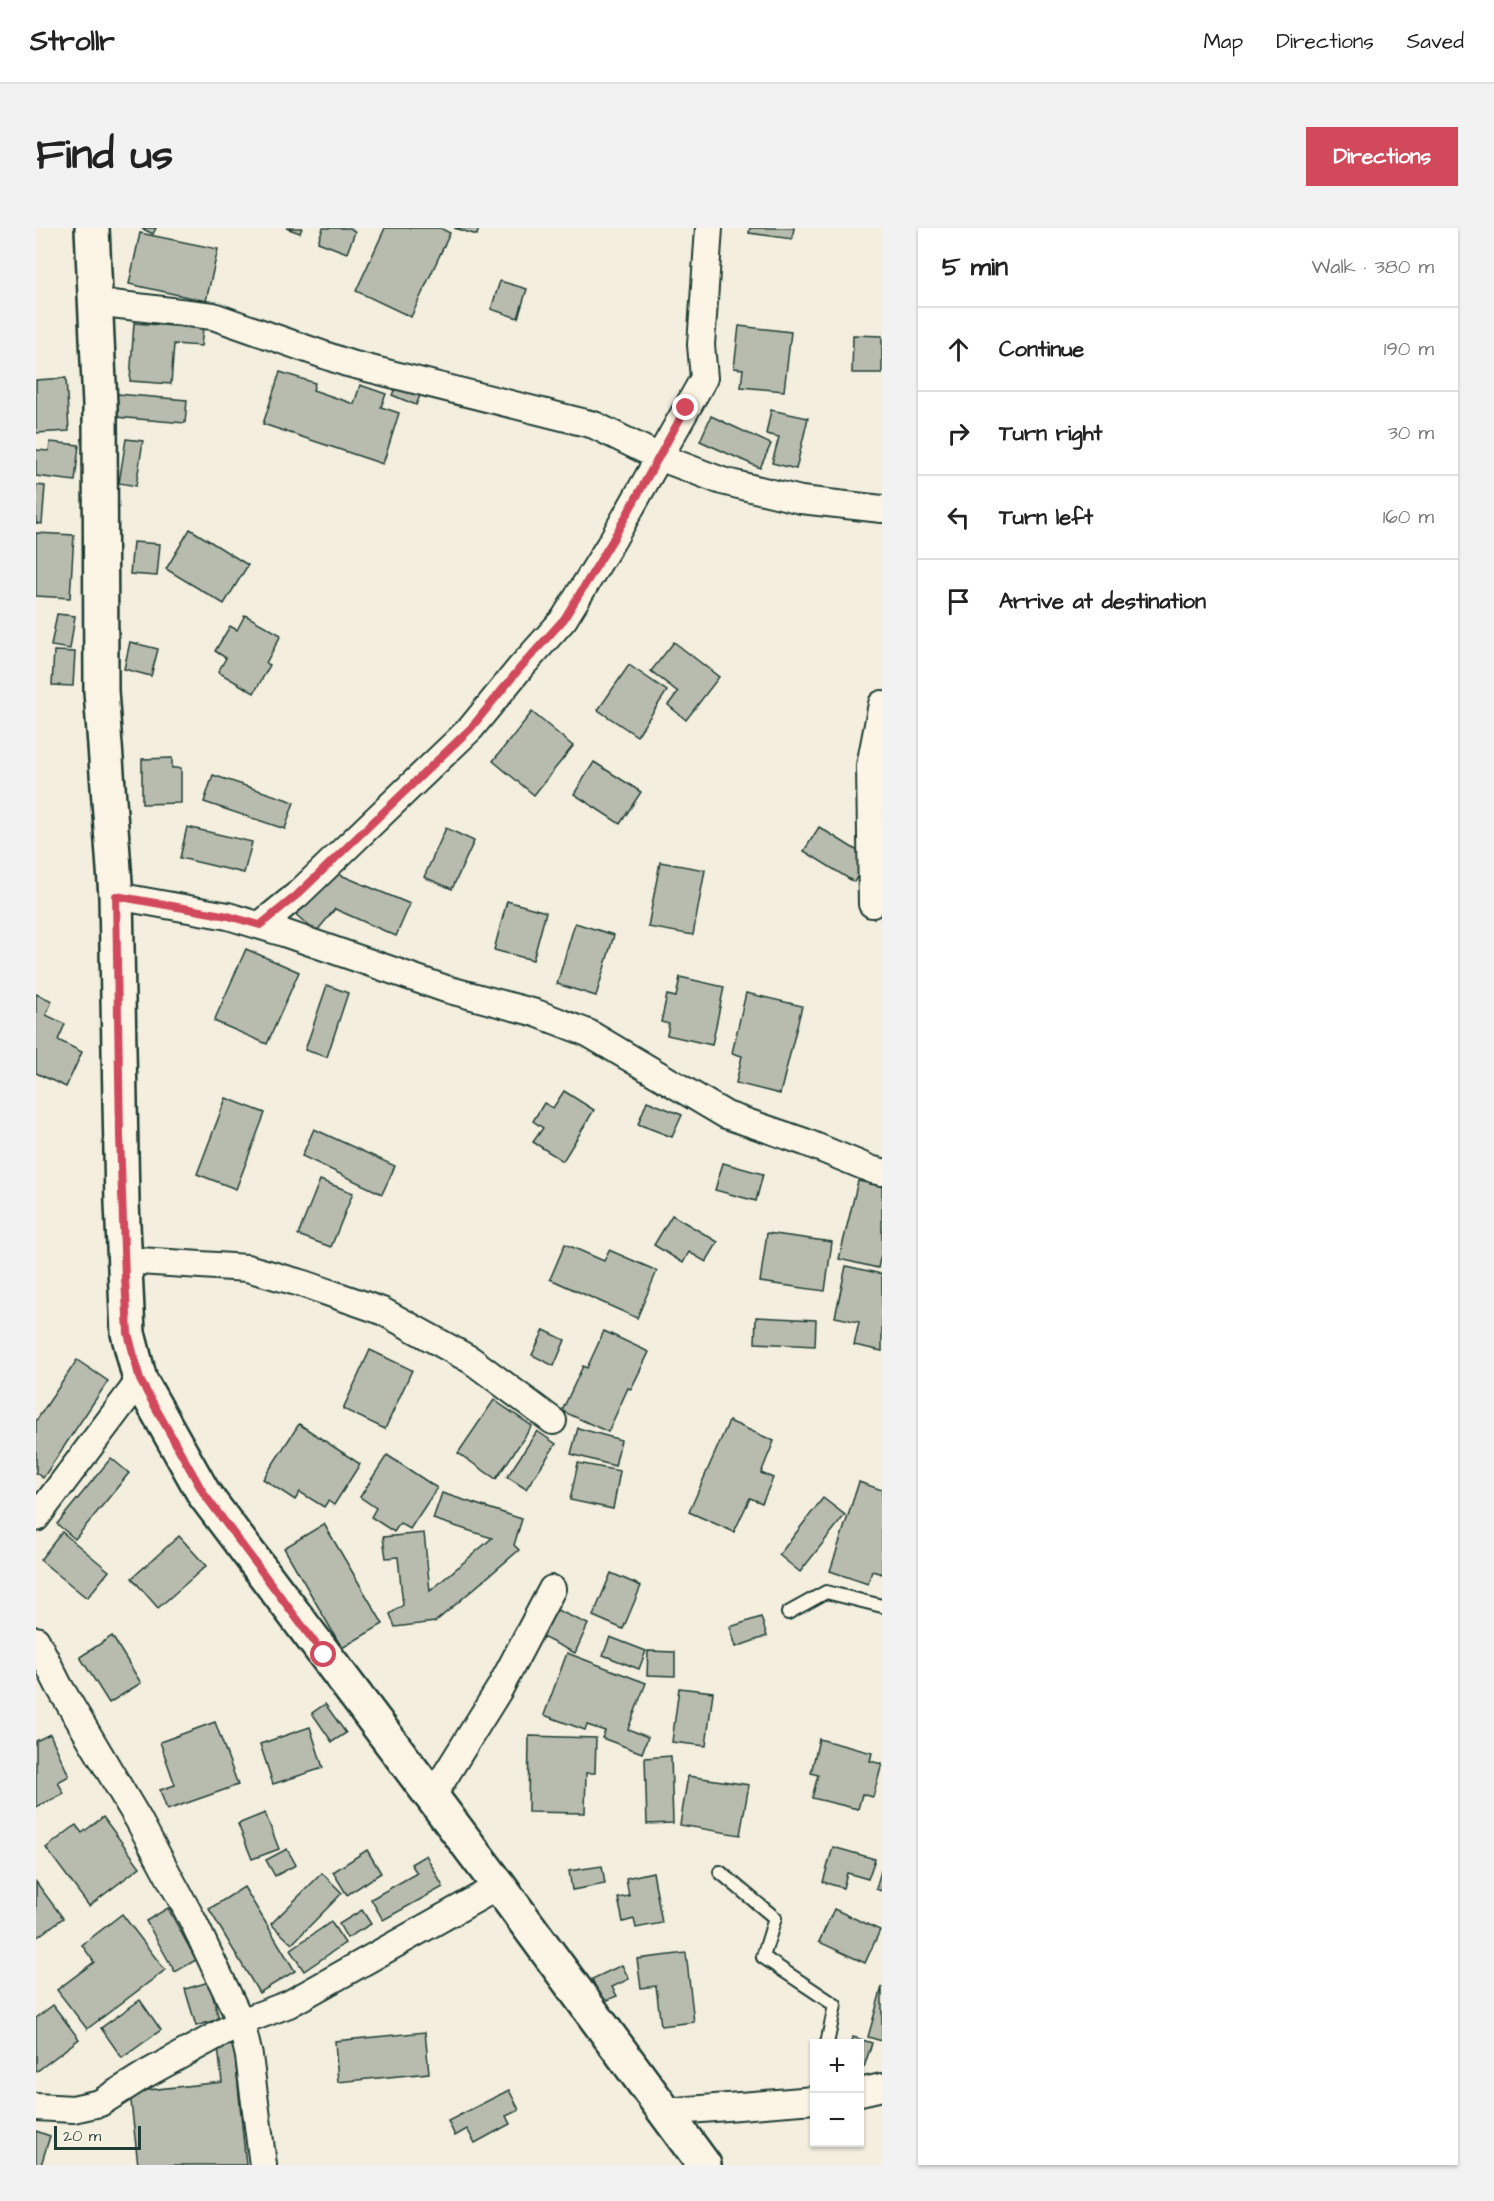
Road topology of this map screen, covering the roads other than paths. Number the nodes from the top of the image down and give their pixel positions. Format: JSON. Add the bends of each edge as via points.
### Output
{"nodes":[{"id":1,"x":92,"y":228,"type":"edge"},
{"id":2,"x":709,"y":228,"type":"edge"},
{"id":3,"x":95,"y":302,"type":"junction"},
{"id":4,"x":659,"y":457,"type":"junction"},
{"id":5,"x":882,"y":509,"type":"edge"},
{"id":6,"x":882,"y":704,"type":"edge"},
{"id":7,"x":116,"y":896,"type":"junction"},
{"id":8,"x":872,"y":904,"type":"dead end"},
{"id":9,"x":260,"y":925,"type":"junction"},
{"id":10,"x":882,"y":1172,"type":"edge"},
{"id":11,"x":124,"y":1260,"type":"junction"},
{"id":12,"x":140,"y":1380,"type":"junction"},
{"id":13,"x":553,"y":1421,"type":"dead end"},
{"id":14,"x":36,"y":1518,"type":"edge"},
{"id":15,"x":552,"y":1589,"type":"dead end"},
{"id":16,"x":882,"y":1606,"type":"edge"},
{"id":17,"x":788,"y":1613,"type":"dead end"},
{"id":18,"x":36,"y":1640,"type":"edge"},
{"id":19,"x":432,"y":1797,"type":"junction"},
{"id":20,"x":720,"y":1872,"type":"dead end"},
{"id":21,"x":499,"y":1886,"type":"junction"},
{"id":22,"x":241,"y":2022,"type":"junction"},
{"id":23,"x":828,"y":2039,"type":"edge"},
{"id":24,"x":882,"y":2088,"type":"edge"},
{"id":25,"x":864,"y":2091,"type":"edge"},
{"id":26,"x":810,"y":2100,"type":"edge"},
{"id":27,"x":36,"y":2107,"type":"edge"},
{"id":28,"x":664,"y":2112,"type":"junction"},
{"id":29,"x":264,"y":2165,"type":"edge"},
{"id":30,"x":704,"y":2165,"type":"edge"}],
"edges":[{"from":1,"to":3,"type":"street"},
{"from":2,"to":4,"type":"street","via":[[701,345],[704,378]]},
{"from":3,"to":4,"type":"street","via":[[213,316],[347,363],[594,425]]},
{"from":3,"to":7,"type":"street","via":[[100,405],[101,691]]},
{"from":4,"to":5,"type":"street","via":[[722,482],[801,500]]},
{"from":4,"to":9,"type":"street","via":[[564,619],[471,728],[297,895]]},
{"from":6,"to":8,"type":"street","via":[[870,766]]},
{"from":7,"to":9,"type":"street"},
{"from":7,"to":11,"type":"street"},
{"from":9,"to":10,"type":"street","via":[[588,1033],[726,1115]]},
{"from":11,"to":12,"type":"street","via":[[128,1333]]},
{"from":11,"to":13,"type":"street","via":[[247,1268],[382,1311],[471,1360]]},
{"from":12,"to":14,"type":"street"},
{"from":12,"to":19,"type":"street","via":[[204,1494]]},
{"from":15,"to":19,"type":"street","via":[[500,1688]]},
{"from":16,"to":17,"type":"lane","via":[[826,1592]]},
{"from":18,"to":22,"type":"street","via":[[193,1921]]},
{"from":19,"to":21,"type":"street"},
{"from":20,"to":23,"type":"lane","via":[[775,1918],[763,1957],[835,2005]]},
{"from":21,"to":22,"type":"street","via":[[289,2004]]},
{"from":21,"to":28,"type":"street"},
{"from":22,"to":27,"type":"street","via":[[100,2103],[73,2109]]},
{"from":22,"to":29,"type":"street"},
{"from":24,"to":25,"type":"street"},
{"from":26,"to":28,"type":"street"},
{"from":28,"to":30,"type":"street"}]}
